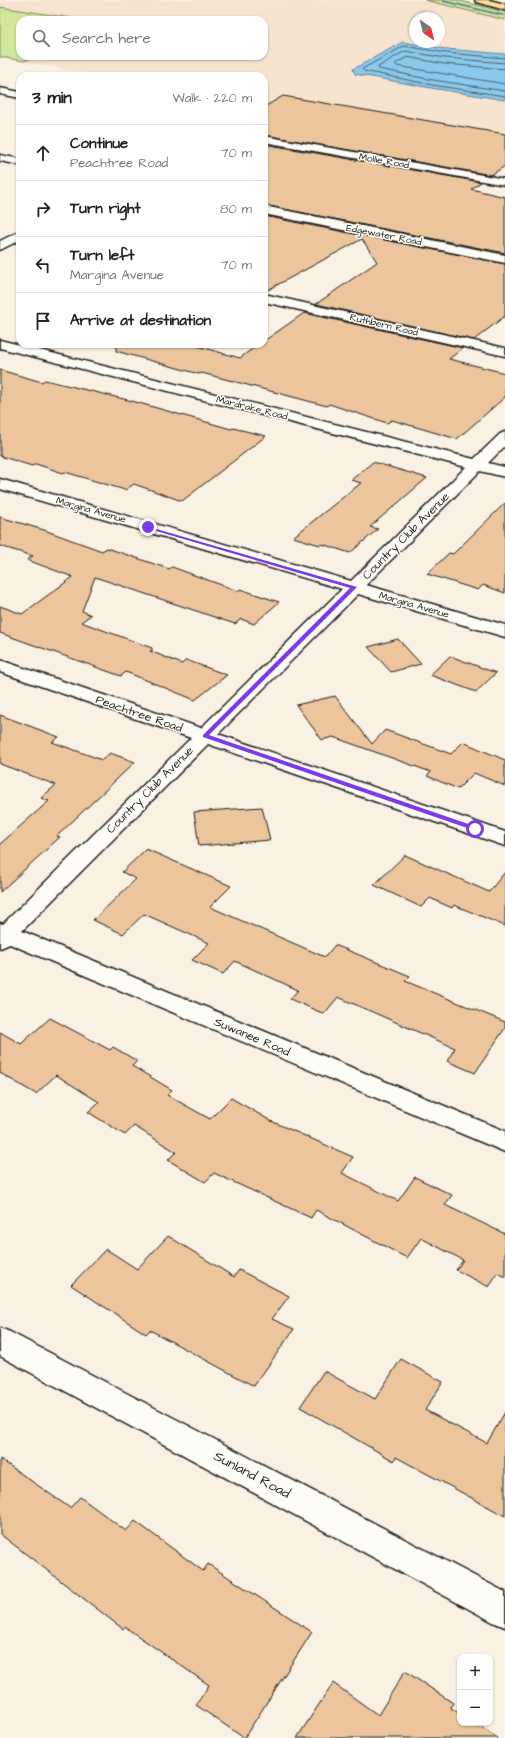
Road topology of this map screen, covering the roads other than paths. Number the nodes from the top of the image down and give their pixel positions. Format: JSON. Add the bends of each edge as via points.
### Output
{"nodes":[{"id":1,"x":479,"y":0,"type":"edge"},
{"id":2,"x":496,"y":0,"type":"edge"},
{"id":3,"x":505,"y":2,"type":"edge"},
{"id":4,"x":505,"y":7,"type":"edge"},
{"id":5,"x":0,"y":91,"type":"edge"},
{"id":6,"x":16,"y":94,"type":"edge"},
{"id":7,"x":268,"y":140,"type":"edge"},
{"id":8,"x":0,"y":158,"type":"edge"},
{"id":9,"x":16,"y":161,"type":"edge"},
{"id":10,"x":505,"y":182,"type":"edge"},
{"id":11,"x":268,"y":211,"type":"edge"},
{"id":12,"x":16,"y":237,"type":"edge"},
{"id":13,"x":7,"y":242,"type":"edge"},
{"id":14,"x":505,"y":259,"type":"edge"},
{"id":15,"x":268,"y":299,"type":"edge"},
{"id":16,"x":0,"y":344,"type":"edge"},
{"id":17,"x":505,"y":352,"type":"edge"},
{"id":18,"x":505,"y":437,"type":"edge"},
{"id":19,"x":477,"y":465,"type":"junction"},
{"id":20,"x":505,"y":472,"type":"edge"},
{"id":21,"x":0,"y":484,"type":"edge"},
{"id":22,"x":354,"y":587,"type":"junction"},
{"id":23,"x":505,"y":631,"type":"edge"},
{"id":24,"x":0,"y":666,"type":"edge"},
{"id":25,"x":205,"y":736,"type":"junction"},
{"id":26,"x":505,"y":839,"type":"edge"},
{"id":27,"x":2,"y":935,"type":"edge"},
{"id":28,"x":505,"y":1142,"type":"edge"},
{"id":29,"x":0,"y":1341,"type":"edge"},
{"id":30,"x":505,"y":1610,"type":"edge"}],
"edges":[{"from":1,"to":4,"type":"main road"},
{"from":2,"to":3,"type":"main road"},
{"from":5,"to":6,"type":"street"},
{"from":7,"to":10,"type":"street","name":"Mollie Road"},
{"from":8,"to":9,"type":"street"},
{"from":11,"to":14,"type":"street","name":"Edgewater Road"},
{"from":12,"to":13,"type":"street"},
{"from":15,"to":17,"type":"street","name":"Ruthbern Road"},
{"from":16,"to":19,"type":"street","name":"Mardrake Road"},
{"from":18,"to":19,"type":"street","name":"Country Club Avenue"},
{"from":19,"to":20,"type":"street","name":"Mardrake Road"},
{"from":19,"to":22,"type":"street","name":"Country Club Avenue"},
{"from":21,"to":22,"type":"street","name":"Margina Avenue"},
{"from":22,"to":23,"type":"street","name":"Margina Avenue"},
{"from":22,"to":25,"type":"street","name":"Country Club Avenue"},
{"from":24,"to":25,"type":"street","name":"Peachtree Road"},
{"from":25,"to":26,"type":"street","name":"Peachtree Road"},
{"from":25,"to":27,"type":"street","name":"Country Club Avenue"},
{"from":27,"to":28,"type":"street","name":"Suwanee Road"},
{"from":29,"to":30,"type":"street","name":"Sunland Road"}]}
